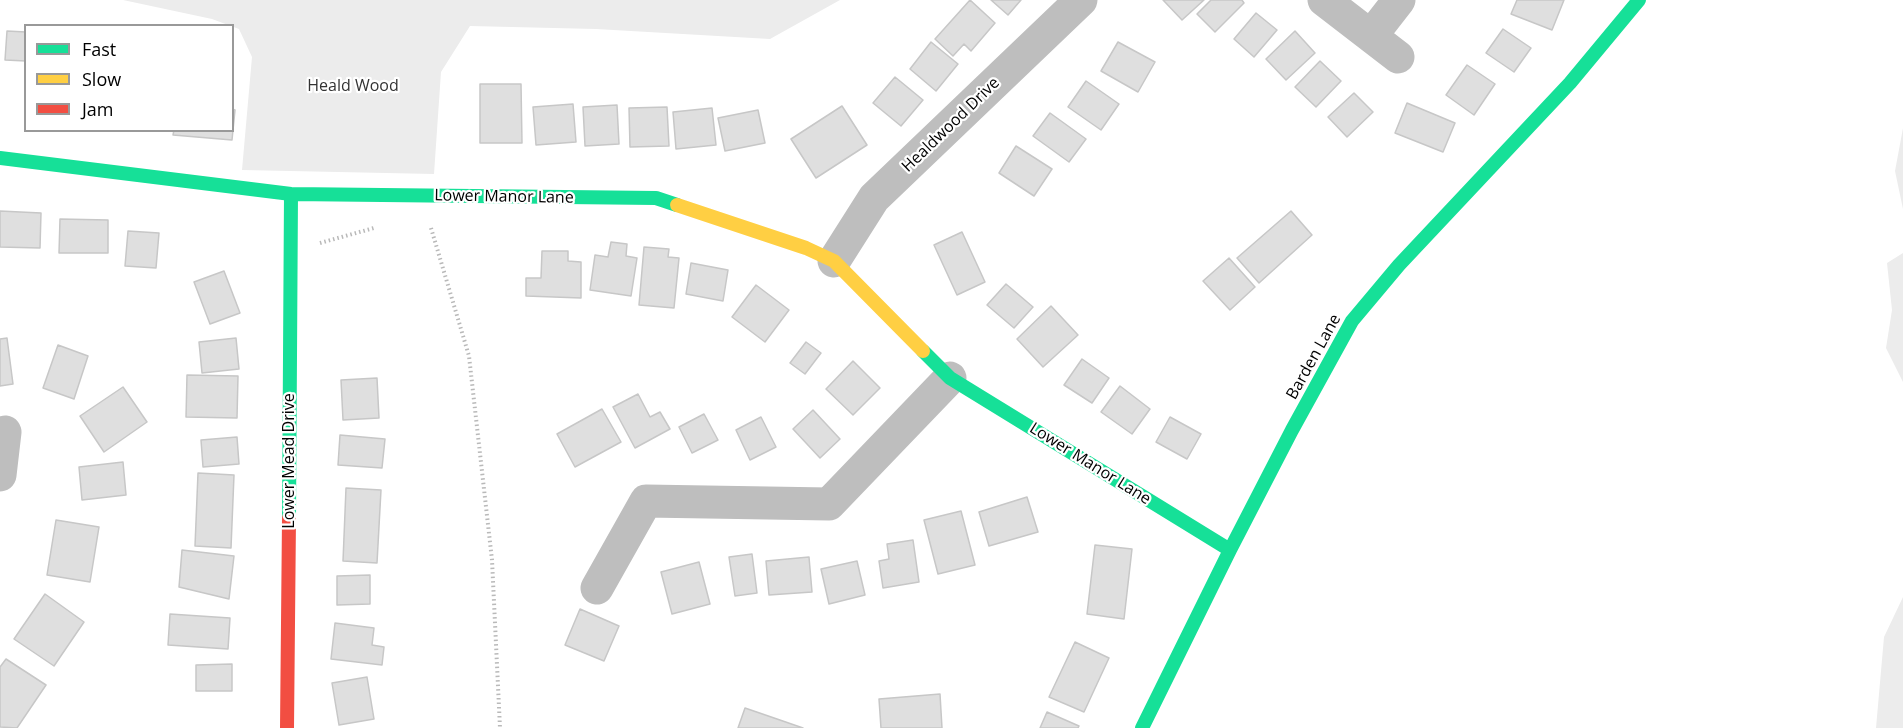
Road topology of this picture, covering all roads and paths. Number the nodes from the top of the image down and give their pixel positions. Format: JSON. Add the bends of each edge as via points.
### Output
{"nodes":[{"id":1,"x":1081,"y":0,"type":"edge"},
{"id":2,"x":1324,"y":0,"type":"edge"},
{"id":3,"x":1398,"y":0,"type":"edge"},
{"id":4,"x":1639,"y":0,"type":"edge"},
{"id":5,"x":1371,"y":36,"type":"junction"},
{"id":6,"x":1398,"y":57,"type":"dead end"},
{"id":7,"x":0,"y":158,"type":"edge"},
{"id":8,"x":291,"y":195,"type":"junction"},
{"id":9,"x":430,"y":224,"type":"dead end"},
{"id":10,"x":834,"y":261,"type":"junction"},
{"id":11,"x":950,"y":378,"type":"junction"},
{"id":12,"x":5,"y":432,"type":"dead end"},
{"id":13,"x":0,"y":475,"type":"edge"},
{"id":14,"x":1230,"y":550,"type":"junction"},
{"id":15,"x":597,"y":588,"type":"dead end"},
{"id":16,"x":287,"y":728,"type":"edge"},
{"id":17,"x":500,"y":728,"type":"edge"},
{"id":18,"x":1142,"y":728,"type":"edge"}],
"edges":[{"from":1,"to":10,"type":"street","name":"Healdwood Drive","via":[[874,198]]},
{"from":2,"to":5,"type":"street"},
{"from":3,"to":5,"type":"street"},
{"from":4,"to":14,"type":"street","name":"Barden Lane","via":[[1570,83],[1399,265],[1352,321]]},
{"from":5,"to":6,"type":"street"},
{"from":7,"to":8,"type":"street","name":"Lower Manor Lane"},
{"from":8,"to":10,"type":"street","name":"Lower Manor Lane","via":[[656,198]]},
{"from":8,"to":16,"type":"street","name":"Lower Mead Drive"},
{"from":9,"to":17,"type":"path","via":[[469,356],[492,560]]},
{"from":10,"to":11,"type":"street","name":"Lower Manor Lane"},
{"from":11,"to":14,"type":"street","name":"Lower Manor Lane"},
{"from":11,"to":15,"type":"street","via":[[829,504],[646,501]]},
{"from":12,"to":13,"type":"street"},
{"from":14,"to":18,"type":"street","name":"Barden Lane"}]}
